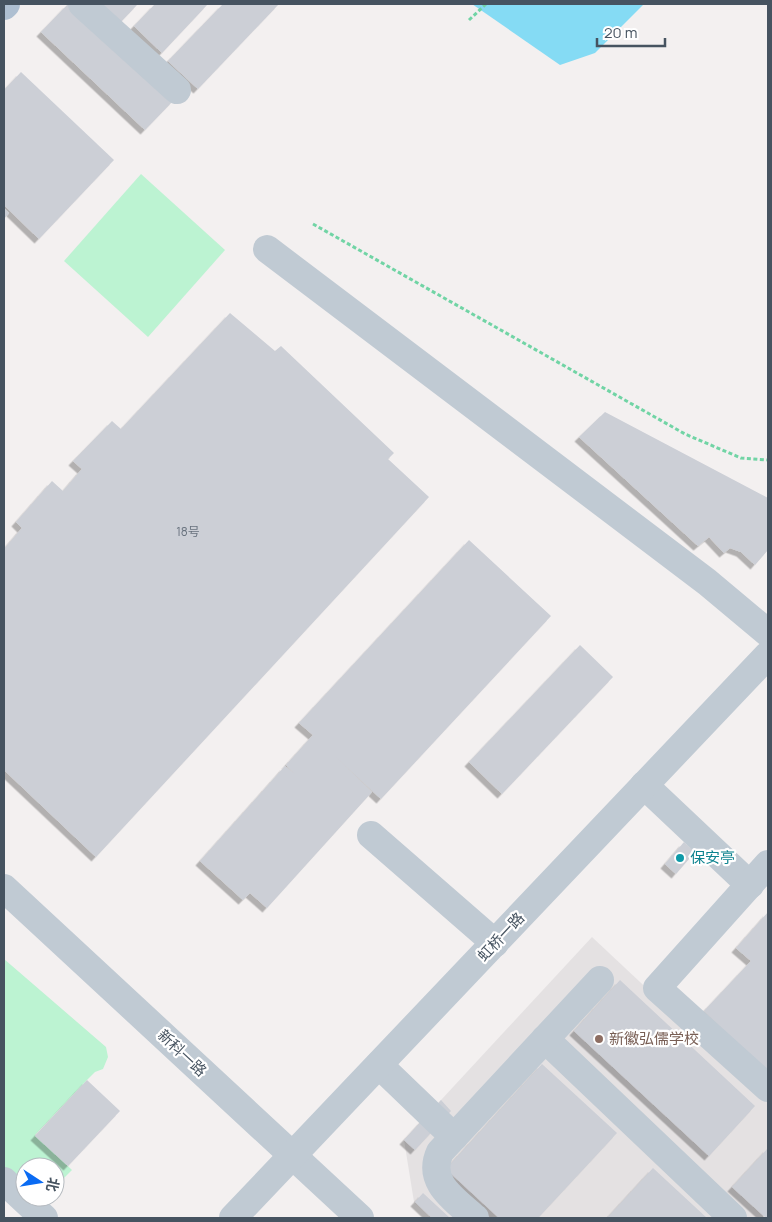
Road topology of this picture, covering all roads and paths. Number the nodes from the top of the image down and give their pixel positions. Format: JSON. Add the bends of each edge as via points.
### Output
{"nodes":[{"id":1,"x":82,"y":4,"type":"edge"},
{"id":2,"x":486,"y":4,"type":"edge"},
{"id":3,"x":469,"y":20,"type":"dead end"},
{"id":4,"x":177,"y":90,"type":"dead end"},
{"id":5,"x":313,"y":224,"type":"dead end"},
{"id":6,"x":268,"y":249,"type":"dead end"},
{"id":7,"x":768,"y":460,"type":"edge"},
{"id":8,"x":768,"y":651,"type":"edge"},
{"id":9,"x":644,"y":785,"type":"junction"},
{"id":10,"x":370,"y":835,"type":"dead end"},
{"id":11,"x":768,"y":864,"type":"edge"},
{"id":12,"x":750,"y":885,"type":"junction"},
{"id":13,"x":4,"y":888,"type":"edge"},
{"id":14,"x":496,"y":943,"type":"junction"},
{"id":15,"x":600,"y":980,"type":"dead end"},
{"id":16,"x":545,"y":1039,"type":"junction"},
{"id":17,"x":380,"y":1065,"type":"junction"},
{"id":18,"x":768,"y":1088,"type":"edge"},
{"id":19,"x":454,"y":1137,"type":"junction"},
{"id":20,"x":294,"y":1156,"type":"junction"},
{"id":21,"x":4,"y":1181,"type":"edge"},
{"id":22,"x":44,"y":1218,"type":"edge"},
{"id":23,"x":233,"y":1218,"type":"edge"},
{"id":24,"x":360,"y":1218,"type":"edge"},
{"id":25,"x":475,"y":1218,"type":"edge"},
{"id":26,"x":733,"y":1218,"type":"edge"}],
"edges":[{"from":1,"to":4,"type":"street"},
{"from":2,"to":3,"type":"path"},
{"from":5,"to":7,"type":"path","via":[[685,434],[741,458]]},
{"from":6,"to":8,"type":"street","via":[[707,582]]},
{"from":8,"to":9,"type":"street","name":"虹桥一路"},
{"from":9,"to":12,"type":"street"},
{"from":9,"to":14,"type":"street","name":"虹桥一路"},
{"from":10,"to":14,"type":"street"},
{"from":11,"to":12,"type":"street"},
{"from":12,"to":18,"type":"street","via":[[658,988]]},
{"from":13,"to":20,"type":"street","name":"新科一路"},
{"from":14,"to":17,"type":"street","name":"虹桥一路"},
{"from":15,"to":16,"type":"street"},
{"from":16,"to":19,"type":"street"},
{"from":16,"to":26,"type":"street"},
{"from":17,"to":19,"type":"street"},
{"from":17,"to":20,"type":"street","name":"虹桥一路"},
{"from":19,"to":25,"type":"street","via":[[436,1160],[437,1179],[441,1187]]},
{"from":20,"to":23,"type":"street","name":"虹桥一路"},
{"from":20,"to":24,"type":"street","name":"新科一路"},
{"from":21,"to":22,"type":"street"}]}
